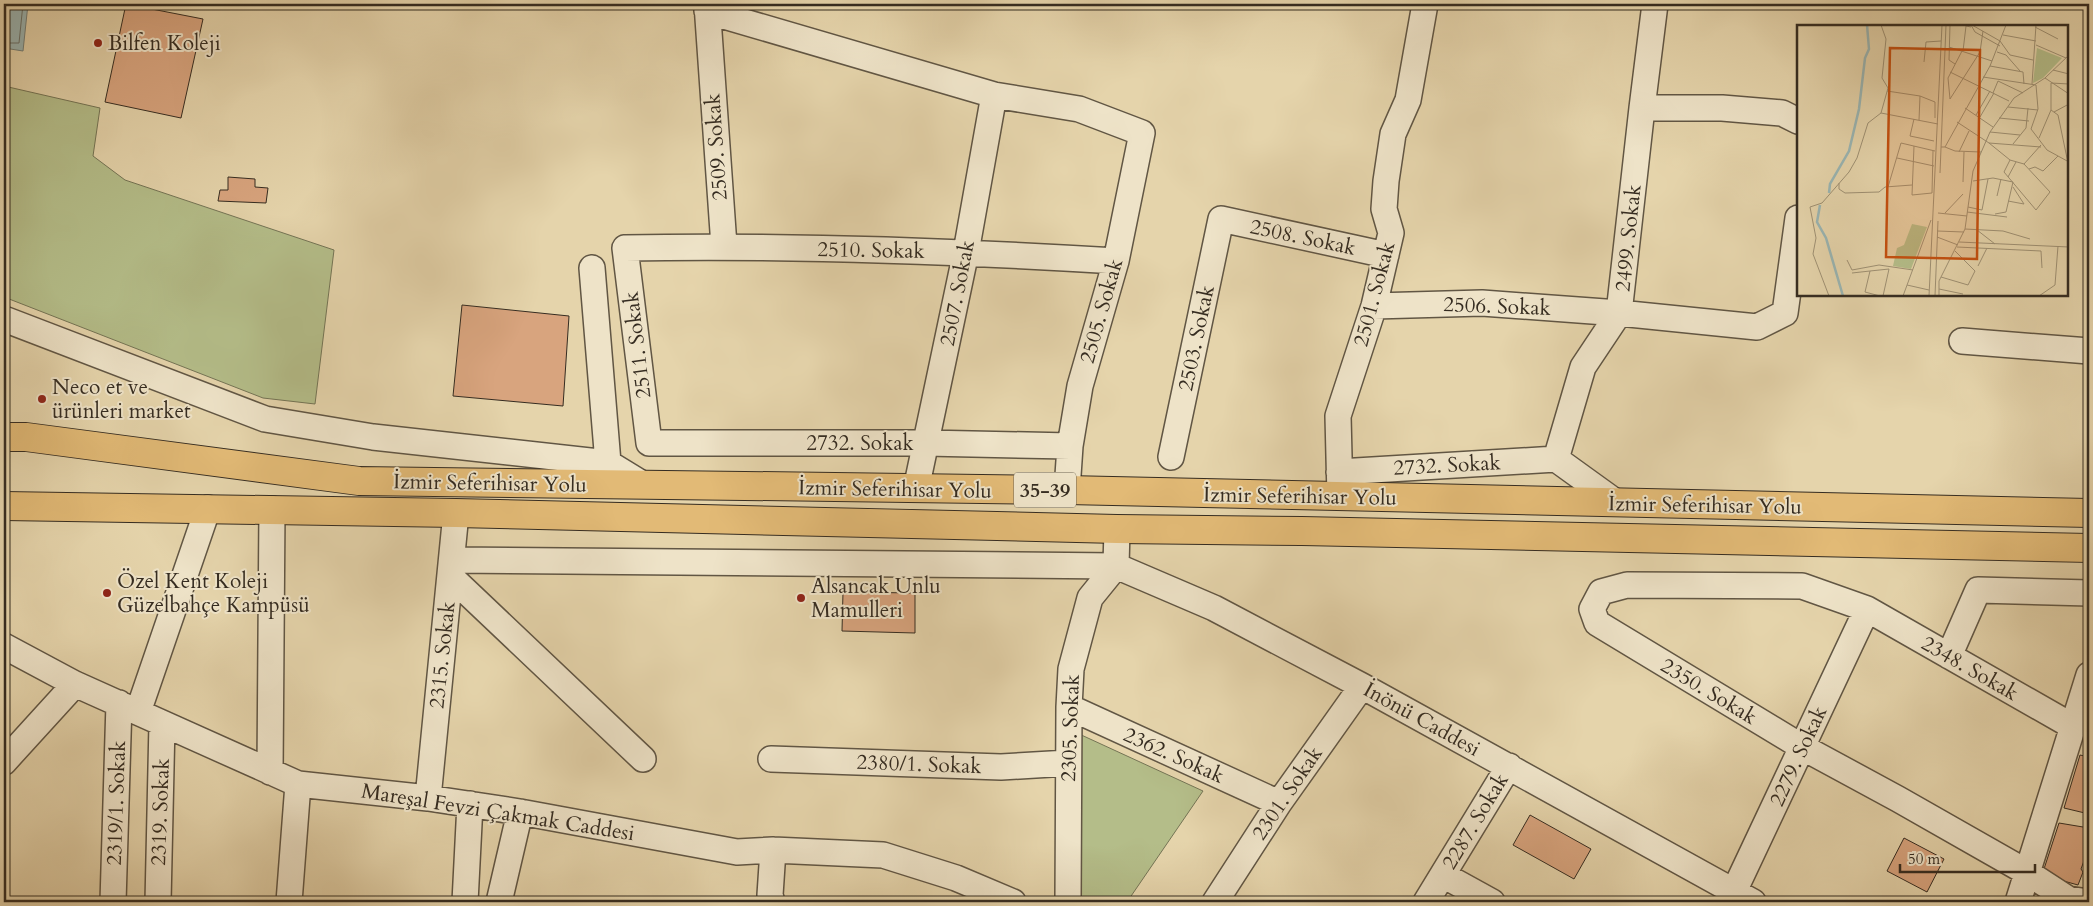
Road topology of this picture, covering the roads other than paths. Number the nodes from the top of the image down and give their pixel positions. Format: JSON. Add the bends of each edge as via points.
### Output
{"nodes":[{"id":1,"x":1425,"y":4,"type":"edge"},
{"id":2,"x":1655,"y":4,"type":"edge"},
{"id":3,"x":707,"y":7,"type":"edge"},
{"id":4,"x":994,"y":96,"type":"junction"},
{"id":5,"x":1642,"y":108,"type":"junction"},
{"id":6,"x":1797,"y":120,"type":"edge"},
{"id":7,"x":1221,"y":219,"type":"joint"},
{"id":8,"x":1797,"y":225,"type":"edge"},
{"id":9,"x":724,"y":246,"type":"junction"},
{"id":10,"x":625,"y":248,"type":"joint"},
{"id":11,"x":966,"y":252,"type":"junction"},
{"id":12,"x":1386,"y":255,"type":"junction"},
{"id":13,"x":1116,"y":261,"type":"junction"},
{"id":14,"x":592,"y":268,"type":"dead end"},
{"id":15,"x":1374,"y":306,"type":"junction"},
{"id":16,"x":1620,"y":313,"type":"junction"},
{"id":17,"x":4,"y":319,"type":"edge"},
{"id":18,"x":1962,"y":341,"type":"dead end"},
{"id":19,"x":2089,"y":351,"type":"edge"},
{"id":20,"x":4,"y":436,"type":"edge"},
{"id":21,"x":649,"y":443,"type":"joint"},
{"id":22,"x":926,"y":443,"type":"junction"},
{"id":23,"x":1070,"y":446,"type":"junction"},
{"id":24,"x":1171,"y":457,"type":"dead end"},
{"id":25,"x":1556,"y":459,"type":"junction"},
{"id":26,"x":608,"y":463,"type":"junction"},
{"id":27,"x":1339,"y":484,"type":"junction"},
{"id":28,"x":644,"y":485,"type":"junction"},
{"id":29,"x":916,"y":489,"type":"junction"},
{"id":30,"x":1066,"y":490,"type":"junction"},
{"id":31,"x":1617,"y":503,"type":"junction"},
{"id":32,"x":4,"y":506,"type":"edge"},
{"id":33,"x":208,"y":508,"type":"junction"},
{"id":34,"x":272,"y":509,"type":"junction"},
{"id":35,"x":2089,"y":512,"type":"edge"},
{"id":36,"x":456,"y":513,"type":"junction"},
{"id":37,"x":1116,"y":530,"type":"junction"},
{"id":38,"x":2089,"y":548,"type":"edge"},
{"id":39,"x":1116,"y":566,"type":"junction"},
{"id":40,"x":451,"y":568,"type":"junction"},
{"id":41,"x":2089,"y":593,"type":"edge"},
{"id":42,"x":1867,"y":609,"type":"junction"},
{"id":43,"x":4,"y":646,"type":"edge"},
{"id":44,"x":1949,"y":656,"type":"junction"},
{"id":45,"x":2089,"y":675,"type":"edge"},
{"id":46,"x":74,"y":684,"type":"junction"},
{"id":47,"x":1362,"y":686,"type":"junction"},
{"id":48,"x":1068,"y":707,"type":"junction"},
{"id":49,"x":128,"y":708,"type":"junction"},
{"id":50,"x":162,"y":723,"type":"junction"},
{"id":51,"x":2078,"y":730,"type":"edge"},
{"id":52,"x":13,"y":736,"type":"edge"},
{"id":53,"x":1802,"y":747,"type":"junction"},
{"id":54,"x":643,"y":759,"type":"dead end"},
{"id":55,"x":771,"y":760,"type":"dead end"},
{"id":56,"x":4,"y":762,"type":"edge"},
{"id":57,"x":1068,"y":763,"type":"junction"},
{"id":58,"x":1508,"y":766,"type":"junction"},
{"id":59,"x":270,"y":772,"type":"junction"},
{"id":60,"x":298,"y":784,"type":"junction"},
{"id":61,"x":428,"y":798,"type":"junction"},
{"id":62,"x":1279,"y":803,"type":"junction"},
{"id":63,"x":470,"y":804,"type":"junction"},
{"id":64,"x":520,"y":812,"type":"junction"},
{"id":65,"x":773,"y":850,"type":"junction"},
{"id":66,"x":2028,"y":873,"type":"junction"},
{"id":67,"x":1443,"y":875,"type":"junction"},
{"id":68,"x":1739,"y":899,"type":"edge"},
{"id":69,"x":114,"y":902,"type":"edge"},
{"id":70,"x":158,"y":902,"type":"edge"},
{"id":71,"x":289,"y":902,"type":"edge"},
{"id":72,"x":465,"y":902,"type":"edge"},
{"id":73,"x":499,"y":902,"type":"edge"},
{"id":74,"x":772,"y":902,"type":"edge"},
{"id":75,"x":1013,"y":902,"type":"edge"},
{"id":76,"x":1068,"y":902,"type":"edge"},
{"id":77,"x":1215,"y":902,"type":"edge"},
{"id":78,"x":1426,"y":902,"type":"edge"},
{"id":79,"x":1492,"y":902,"type":"edge"},
{"id":80,"x":2018,"y":902,"type":"edge"},
{"id":81,"x":2089,"y":902,"type":"edge"}],
"edges":[{"from":1,"to":12,"type":"street","name":"2501. Sokak","via":[[1408,100],[1393,134],[1384,209],[1391,233]]},
{"from":2,"to":5,"type":"street","name":"2499. Sokak"},
{"from":3,"to":4,"type":"street"},
{"from":3,"to":9,"type":"street","name":"2509. Sokak"},
{"from":4,"to":11,"type":"street","name":"2507. Sokak"},
{"from":4,"to":13,"type":"street","name":"2505. Sokak","via":[[1079,109],[1142,133]]},
{"from":5,"to":6,"type":"street","via":[[1722,108],[1782,113]]},
{"from":5,"to":16,"type":"street","name":"2499. Sokak"},
{"from":7,"to":12,"type":"street","name":"2508. Sokak"},
{"from":7,"to":24,"type":"street","name":"2503. Sokak"},
{"from":8,"to":16,"type":"street","name":"2506. Sokak","via":[[1785,313],[1757,327]]},
{"from":9,"to":10,"type":"street","name":"2510. Sokak"},
{"from":9,"to":11,"type":"street","name":"2510. Sokak"},
{"from":10,"to":21,"type":"street","name":"2511. Sokak"},
{"from":11,"to":13,"type":"street","name":"2510. Sokak"},
{"from":11,"to":22,"type":"street","name":"2507. Sokak"},
{"from":12,"to":15,"type":"street","name":"2501. Sokak"},
{"from":13,"to":23,"type":"street","name":"2505. Sokak","via":[[1080,386]]},
{"from":14,"to":26,"type":"street"},
{"from":15,"to":16,"type":"street","name":"2506. Sokak","via":[[1482,303]]},
{"from":15,"to":27,"type":"street","name":"2501. Sokak","via":[[1338,416]]},
{"from":16,"to":25,"type":"street","name":"2499. Sokak","via":[[1583,367]]},
{"from":17,"to":26,"type":"street","via":[[265,419],[373,437]]},
{"from":18,"to":19,"type":"street"},
{"from":20,"to":28,"type":"main road","name":"İzmir Seferihisar Yolu","number":"35-39","via":[[359,481]]},
{"from":21,"to":22,"type":"street","name":"2732. Sokak"},
{"from":22,"to":23,"type":"street","name":"2732. Sokak"},
{"from":22,"to":29,"type":"street","name":"2507. Sokak"},
{"from":23,"to":30,"type":"street","name":"2505. Sokak"},
{"from":25,"to":27,"type":"street","name":"2732. Sokak"},
{"from":25,"to":31,"type":"street"},
{"from":26,"to":28,"type":"street"},
{"from":27,"to":30,"type":"main road","name":"İzmir Seferihisar Yolu","number":"35-39"},
{"from":27,"to":31,"type":"main road","name":"İzmir Seferihisar Yolu","number":"35-39"},
{"from":28,"to":29,"type":"main road","name":"İzmir Seferihisar Yolu","number":"35-39"},
{"from":29,"to":30,"type":"main road","name":"İzmir Seferihisar Yolu","number":"35-39"},
{"from":31,"to":35,"type":"main road","name":"İzmir Seferihisar Yolu","number":"35-39"},
{"from":32,"to":33,"type":"main road","name":"İzmir Seferihisar Yolu","number":"35-39"},
{"from":33,"to":34,"type":"main road","name":"İzmir Seferihisar Yolu","number":"35-39"},
{"from":33,"to":49,"type":"street","name":"2319/1. Sokak"},
{"from":34,"to":36,"type":"main road","name":"İzmir Seferihisar Yolu","number":"35-39"},
{"from":34,"to":59,"type":"street"},
{"from":36,"to":37,"type":"main road","name":"İzmir Seferihisar Yolu","number":"35-39"},
{"from":36,"to":40,"type":"street","name":"2315. Sokak"},
{"from":37,"to":38,"type":"main road","name":"İzmir Seferihisar Yolu","number":"35-39","via":[[1312,531]]},
{"from":37,"to":39,"type":"street"},
{"from":39,"to":40,"type":"street"},
{"from":39,"to":47,"type":"street","name":"İnönü Caddesi","via":[[1214,608]]},
{"from":39,"to":48,"type":"street","name":"2305. Sokak","via":[[1090,598],[1070,669]]},
{"from":40,"to":54,"type":"street"},
{"from":40,"to":61,"type":"street","name":"2315. Sokak"},
{"from":41,"to":44,"type":"street","via":[[1978,590]]},
{"from":42,"to":44,"type":"street","name":"2348. Sokak"},
{"from":42,"to":53,"type":"street","name":"2279. Sokak"},
{"from":42,"to":53,"type":"street","name":"2350. Sokak","via":[[1802,586],[1627,586],[1601,592],[1592,609],[1597,623]]},
{"from":43,"to":46,"type":"street","name":"Mareşal Fevzi Çakmak Caddesi"},
{"from":44,"to":51,"type":"street","name":"2348. Sokak"},
{"from":45,"to":51,"type":"street"},
{"from":46,"to":49,"type":"street","name":"Mareşal Fevzi Çakmak Caddesi"},
{"from":46,"to":52,"type":"street"},
{"from":47,"to":58,"type":"street","name":"İnönü Caddesi"},
{"from":47,"to":62,"type":"street","name":"2301. Sokak"},
{"from":48,"to":57,"type":"street","name":"2305. Sokak"},
{"from":48,"to":62,"type":"street","name":"2362. Sokak"},
{"from":49,"to":50,"type":"street","name":"Mareşal Fevzi Çakmak Caddesi"},
{"from":49,"to":69,"type":"street","name":"2319/1. Sokak"},
{"from":50,"to":59,"type":"street","name":"Mareşal Fevzi Çakmak Caddesi"},
{"from":50,"to":70,"type":"street","name":"2319. Sokak"},
{"from":51,"to":66,"type":"street"},
{"from":52,"to":56,"type":"street"},
{"from":53,"to":66,"type":"street","name":"2350. Sokak"},
{"from":53,"to":68,"type":"street","name":"2279. Sokak"},
{"from":55,"to":57,"type":"street","name":"2380/1. Sokak","via":[[1001,766]]},
{"from":57,"to":76,"type":"street","name":"2305. Sokak"},
{"from":58,"to":67,"type":"street","name":"2287. Sokak"},
{"from":58,"to":68,"type":"street","name":"İnönü Caddesi"},
{"from":59,"to":60,"type":"street","name":"Mareşal Fevzi Çakmak Caddesi"},
{"from":60,"to":61,"type":"street","name":"Mareşal Fevzi Çakmak Caddesi"},
{"from":60,"to":71,"type":"street"},
{"from":61,"to":63,"type":"street","name":"Mareşal Fevzi Çakmak Caddesi"},
{"from":62,"to":77,"type":"street","name":"2301. Sokak"},
{"from":63,"to":64,"type":"street","name":"Mareşal Fevzi Çakmak Caddesi"},
{"from":63,"to":72,"type":"street"},
{"from":64,"to":65,"type":"street","name":"Mareşal Fevzi Çakmak Caddesi","via":[[737,852]]},
{"from":64,"to":73,"type":"street"},
{"from":65,"to":74,"type":"street"},
{"from":65,"to":75,"type":"street","name":"Mareşal Fevzi Çakmak Caddesi","via":[[883,855],[956,878]]},
{"from":66,"to":80,"type":"street"},
{"from":66,"to":81,"type":"street","name":"2350. Sokak","via":[[2068,899]]},
{"from":67,"to":78,"type":"street","name":"2287. Sokak"},
{"from":67,"to":79,"type":"street"}]}
